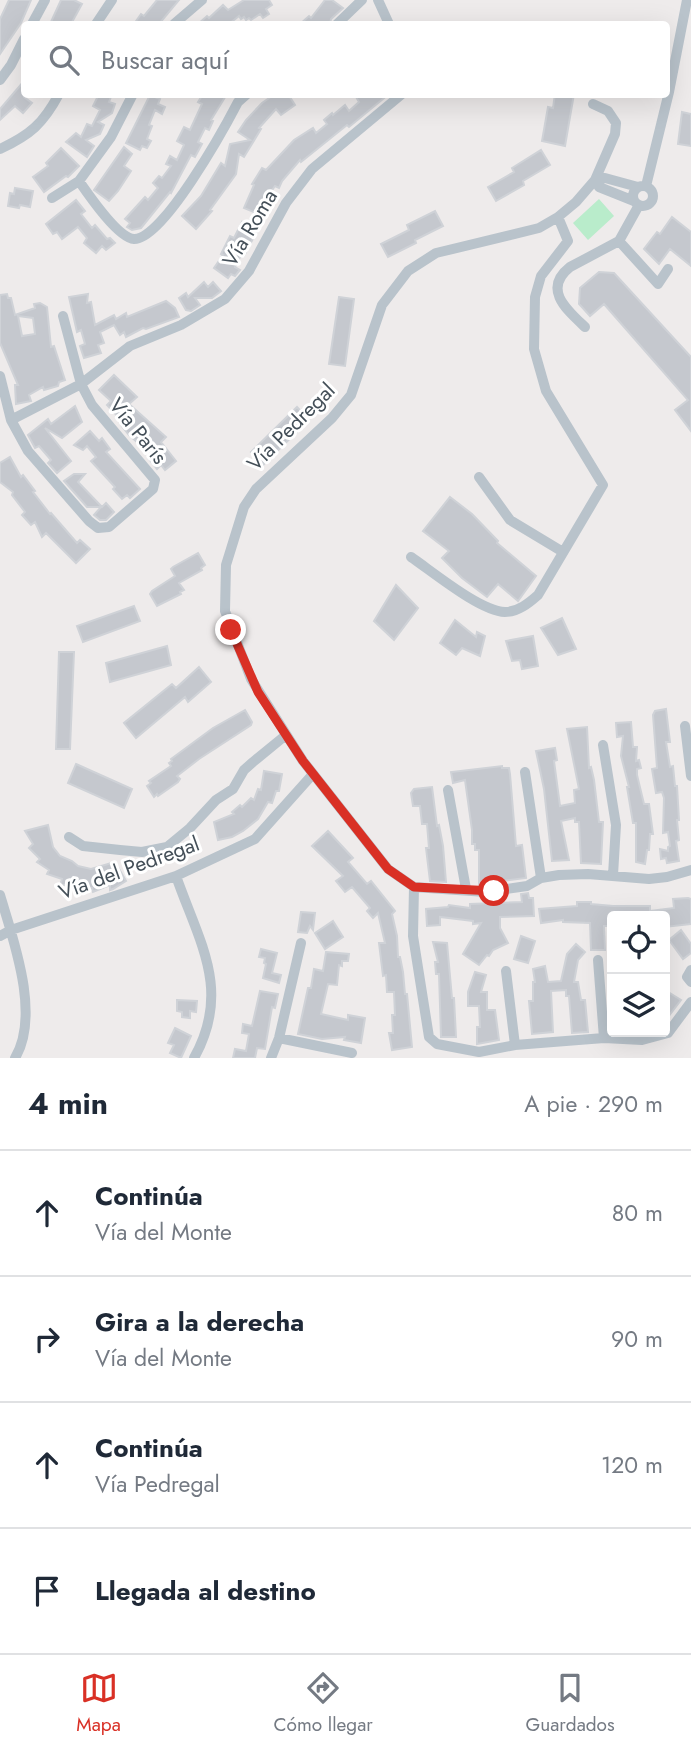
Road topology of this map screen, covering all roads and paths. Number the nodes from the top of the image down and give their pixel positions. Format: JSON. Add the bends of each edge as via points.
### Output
{"nodes":[{"id":1,"x":45,"y":0,"type":"edge"},
{"id":2,"x":112,"y":0,"type":"edge"},
{"id":3,"x":202,"y":0,"type":"edge"},
{"id":4,"x":362,"y":0,"type":"edge"},
{"id":5,"x":378,"y":0,"type":"edge"},
{"id":6,"x":687,"y":0,"type":"edge"},
{"id":7,"x":34,"y":21,"type":"edge"},
{"id":8,"x":98,"y":21,"type":"edge"},
{"id":9,"x":178,"y":21,"type":"edge"},
{"id":10,"x":340,"y":21,"type":"edge"},
{"id":11,"x":388,"y":21,"type":"edge"},
{"id":12,"x":21,"y":43,"type":"edge"},
{"id":13,"x":0,"y":79,"type":"edge"},
{"id":14,"x":670,"y":87,"type":"edge"},
{"id":15,"x":56,"y":98,"type":"edge"},
{"id":16,"x":132,"y":98,"type":"edge"},
{"id":17,"x":242,"y":98,"type":"edge"},
{"id":18,"x":397,"y":98,"type":"edge"},
{"id":19,"x":667,"y":98,"type":"edge"},
{"id":20,"x":593,"y":104,"type":"dead end"},
{"id":21,"x":0,"y":149,"type":"edge"},
{"id":22,"x":595,"y":180,"type":"junction"},
{"id":23,"x":79,"y":181,"type":"junction"},
{"id":24,"x":642,"y":187,"type":"junction"},
{"id":25,"x":52,"y":198,"type":"dead end"},
{"id":26,"x":636,"y":203,"type":"junction"},
{"id":27,"x":558,"y":217,"type":"junction"},
{"id":28,"x":619,"y":241,"type":"junction"},
{"id":29,"x":668,"y":269,"type":"dead end"},
{"id":30,"x":63,"y":316,"type":"dead end"},
{"id":31,"x":585,"y":327,"type":"dead end"},
{"id":32,"x":0,"y":376,"type":"edge"},
{"id":33,"x":81,"y":384,"type":"junction"},
{"id":34,"x":11,"y":420,"type":"junction"},
{"id":35,"x":479,"y":477,"type":"dead end"},
{"id":36,"x":563,"y":552,"type":"junction"},
{"id":37,"x":411,"y":557,"type":"dead end"},
{"id":38,"x":685,"y":726,"type":"dead end"},
{"id":39,"x":286,"y":735,"type":"junction"},
{"id":40,"x":603,"y":745,"type":"dead end"},
{"id":41,"x":525,"y":772,"type":"dead end"},
{"id":42,"x":313,"y":774,"type":"junction"},
{"id":43,"x":691,"y":776,"type":"edge"},
{"id":44,"x":449,"y":790,"type":"dead end"},
{"id":45,"x":69,"y":837,"type":"dead end"},
{"id":46,"x":691,"y":870,"type":"edge"},
{"id":47,"x":613,"y":875,"type":"junction"},
{"id":48,"x":176,"y":876,"type":"junction"},
{"id":49,"x":541,"y":878,"type":"junction"},
{"id":50,"x":414,"y":887,"type":"junction"},
{"id":51,"x":466,"y":889,"type":"junction"},
{"id":52,"x":0,"y":895,"type":"edge"},
{"id":53,"x":5,"y":929,"type":"edge"},
{"id":54,"x":0,"y":936,"type":"edge"},
{"id":55,"x":301,"y":943,"type":"dead end"},
{"id":56,"x":598,"y":960,"type":"dead end"},
{"id":57,"x":691,"y":970,"type":"edge"},
{"id":58,"x":506,"y":971,"type":"dead end"},
{"id":59,"x":691,"y":982,"type":"edge"},
{"id":60,"x":691,"y":1002,"type":"edge"},
{"id":61,"x":279,"y":1038,"type":"junction"},
{"id":62,"x":604,"y":1038,"type":"junction"},
{"id":63,"x":515,"y":1045,"type":"junction"},
{"id":64,"x":352,"y":1054,"type":"dead end"},
{"id":65,"x":15,"y":1058,"type":"edge"},
{"id":66,"x":194,"y":1058,"type":"edge"},
{"id":67,"x":271,"y":1058,"type":"edge"}],
"edges":[{"from":1,"to":7,"type":"street"},
{"from":2,"to":8,"type":"street"},
{"from":3,"to":9,"type":"street"},
{"from":4,"to":10,"type":"street"},
{"from":5,"to":11,"type":"street"},
{"from":6,"to":14,"type":"street"},
{"from":12,"to":13,"type":"street"},
{"from":15,"to":21,"type":"street","via":[[27,136]]},
{"from":16,"to":23,"type":"street"},
{"from":17,"to":23,"type":"street","via":[[178,200],[144,236],[128,237],[106,218]]},
{"from":18,"to":33,"type":"street","name":"Vía Roma","via":[[312,169],[286,203],[249,271],[225,299],[181,325],[130,346]]},
{"from":19,"to":24,"type":"street"},
{"from":20,"to":22,"type":"street","name":"Vía Pedregal","via":[[608,111],[616,123]]},
{"from":22,"to":24,"type":"street"},
{"from":22,"to":26,"type":"street","via":[[599,187]]},
{"from":22,"to":27,"type":"street","name":"Vía Pedregal"},
{"from":23,"to":25,"type":"street"},
{"from":24,"to":26,"type":"street","via":[[633,194]]},
{"from":24,"to":26,"type":"street","via":[[652,191],[653,199],[649,205]]},
{"from":26,"to":28,"type":"street"},
{"from":27,"to":36,"type":"street","via":[[568,241],[541,276],[535,297],[534,349],[546,391],[603,485]]},
{"from":27,"to":39,"type":"street","name":"Vía Pedregal","via":[[539,228],[436,253],[408,271],[382,305],[351,395],[256,489],[244,507],[226,565],[225,611],[251,679]]},
{"from":28,"to":29,"type":"street","via":[[658,285]]},
{"from":28,"to":31,"type":"street","via":[[570,267],[559,280],[559,300]]},
{"from":30,"to":33,"type":"street","name":"Vía París"},
{"from":32,"to":34,"type":"street","name":"Vía París"},
{"from":33,"to":34,"type":"street","name":"Vía Roma"},
{"from":33,"to":34,"type":"street","name":"Vía París","via":[[92,405],[155,480],[152,489],[109,527],[98,528],[89,521],[28,451]]},
{"from":35,"to":36,"type":"street","via":[[510,520]]},
{"from":36,"to":37,"type":"street","via":[[538,595],[524,607],[506,612],[482,606]]},
{"from":38,"to":43,"type":"street"},
{"from":39,"to":42,"type":"street","name":"Vía Pedregal"},
{"from":39,"to":45,"type":"street","via":[[167,847],[120,850],[83,846]]},
{"from":40,"to":47,"type":"street","via":[[616,825]]},
{"from":41,"to":49,"type":"street"},
{"from":42,"to":48,"type":"street","name":"Vía del Pedregal","via":[[255,839]]},
{"from":42,"to":50,"type":"street","name":"Vía Pedregal","via":[[388,869]]},
{"from":44,"to":51,"type":"street"},
{"from":46,"to":47,"type":"street","via":[[649,879]]},
{"from":47,"to":49,"type":"street"},
{"from":48,"to":53,"type":"street","name":"Vía del Pedregal"},
{"from":48,"to":66,"type":"street","via":[[211,972],[212,1008]]},
{"from":49,"to":51,"type":"street","via":[[527,886],[486,892]]},
{"from":50,"to":51,"type":"street"},
{"from":50,"to":63,"type":"street","via":[[413,936],[429,1037],[437,1044],[479,1052]]},
{"from":52,"to":53,"type":"street"},
{"from":53,"to":54,"type":"street","name":"Vía del Pedregal"},
{"from":53,"to":65,"type":"street","via":[[25,993],[24,1029]]},
{"from":55,"to":61,"type":"street"},
{"from":56,"to":62,"type":"street"},
{"from":57,"to":59,"type":"street","via":[[687,977]]},
{"from":58,"to":63,"type":"street"},
{"from":60,"to":62,"type":"street","via":[[668,1033],[642,1041]]},
{"from":61,"to":64,"type":"street"},
{"from":61,"to":67,"type":"street"},
{"from":62,"to":63,"type":"street"}]}
